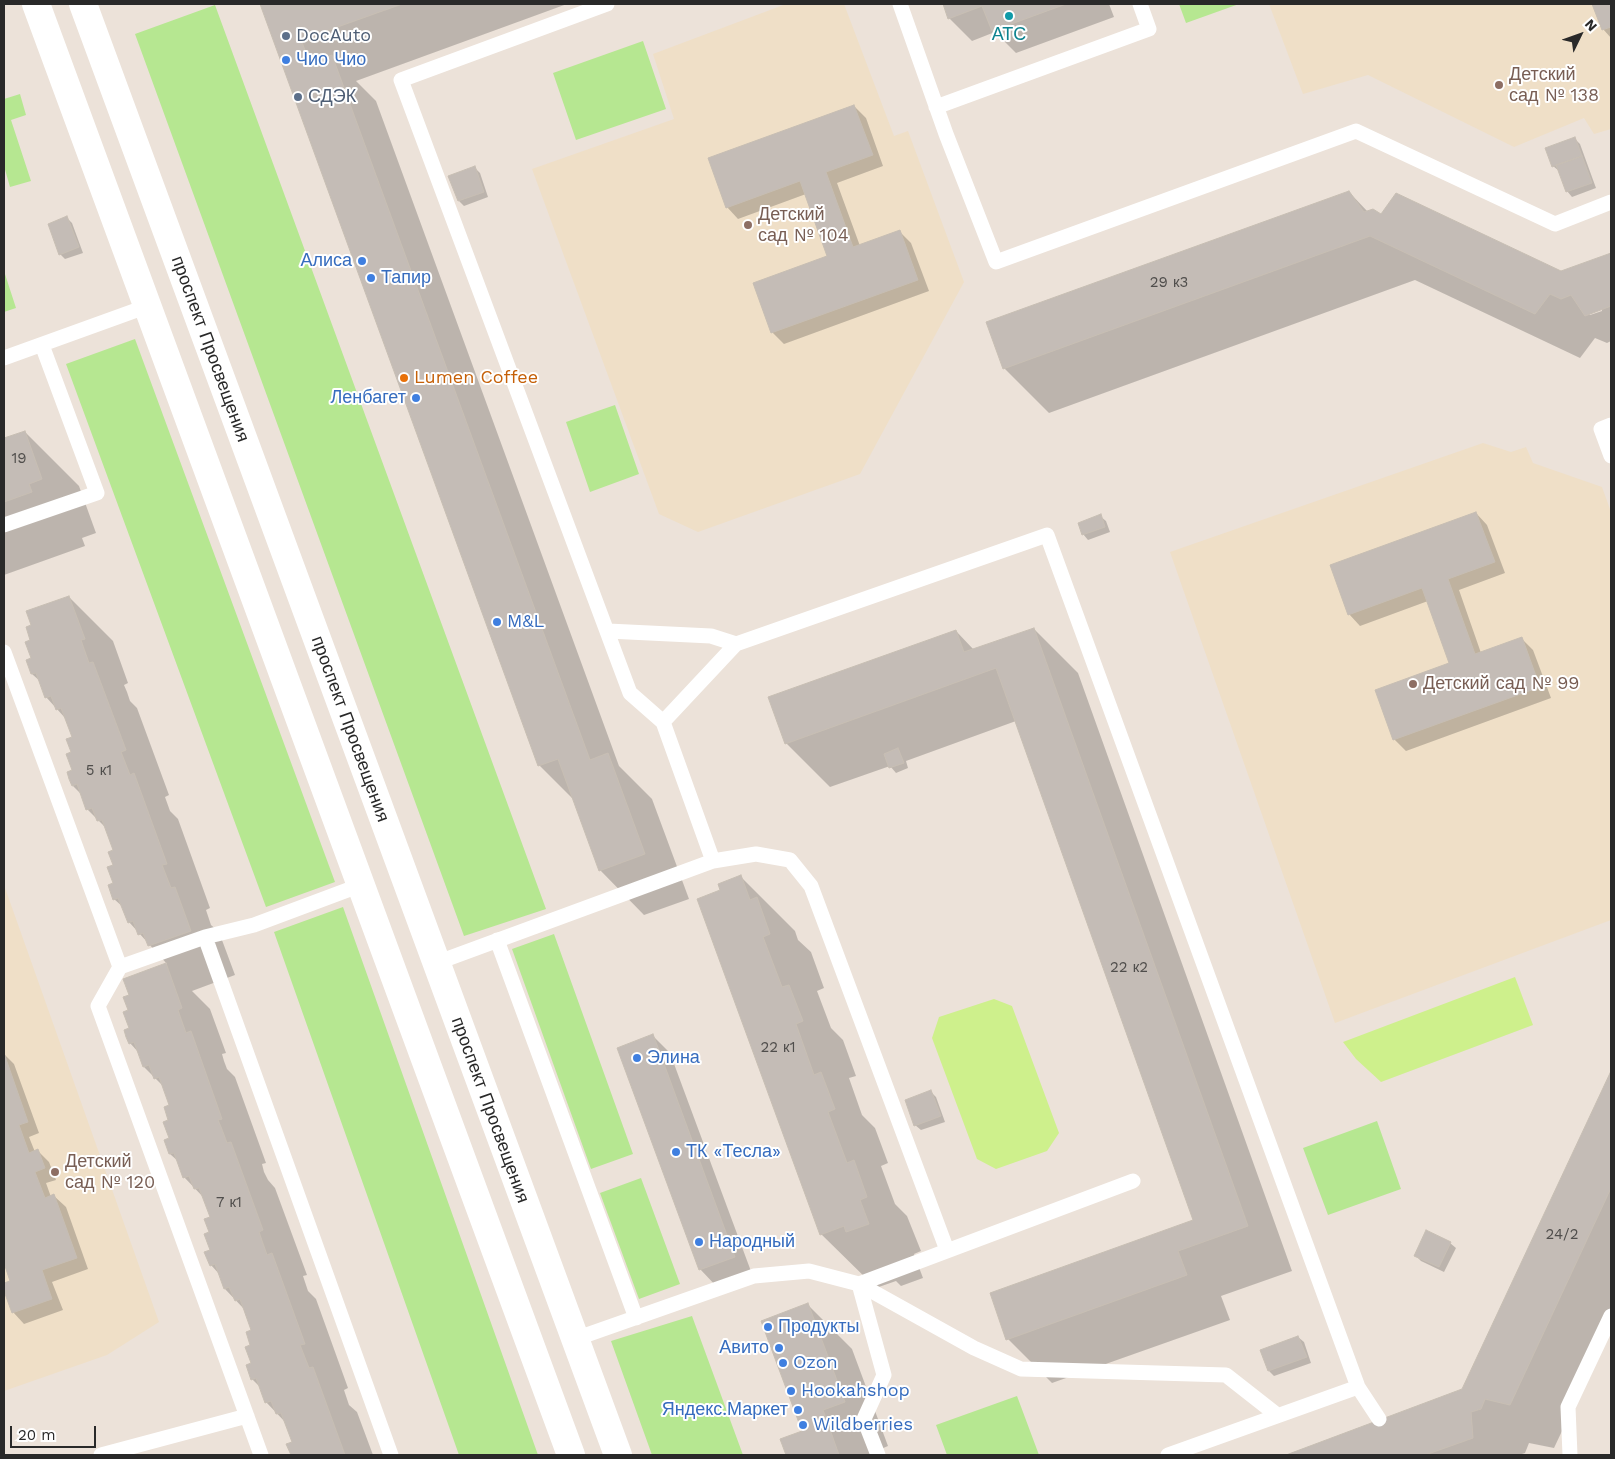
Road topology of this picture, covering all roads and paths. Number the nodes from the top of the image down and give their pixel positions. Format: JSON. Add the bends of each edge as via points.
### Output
{"nodes":[{"id":1,"x":36,"y":4,"type":"edge"},
{"id":2,"x":83,"y":4,"type":"edge"},
{"id":3,"x":607,"y":4,"type":"edge"},
{"id":4,"x":900,"y":4,"type":"edge"},
{"id":5,"x":1140,"y":4,"type":"edge"},
{"id":6,"x":936,"y":107,"type":"junction"},
{"id":7,"x":1611,"y":202,"type":"edge"},
{"id":8,"x":148,"y":306,"type":"junction"},
{"id":9,"x":42,"y":345,"type":"junction"},
{"id":10,"x":4,"y":358,"type":"edge"},
{"id":11,"x":1611,"y":425,"type":"edge"},
{"id":12,"x":1611,"y":456,"type":"edge"},
{"id":13,"x":4,"y":525,"type":"edge"},
{"id":14,"x":608,"y":632,"type":"junction"},
{"id":15,"x":736,"y":644,"type":"junction"},
{"id":16,"x":4,"y":652,"type":"edge"},
{"id":17,"x":663,"y":722,"type":"junction"},
{"id":18,"x":713,"y":861,"type":"junction"},
{"id":19,"x":361,"y":885,"type":"junction"},
{"id":20,"x":205,"y":937,"type":"junction"},
{"id":21,"x":497,"y":940,"type":"junction"},
{"id":22,"x":436,"y":963,"type":"junction"},
{"id":23,"x":120,"y":968,"type":"junction"},
{"id":24,"x":1133,"y":1181,"type":"dead end"},
{"id":25,"x":947,"y":1250,"type":"junction"},
{"id":26,"x":859,"y":1284,"type":"junction"},
{"id":27,"x":1611,"y":1316,"type":"edge"},
{"id":28,"x":636,"y":1318,"type":"junction"},
{"id":29,"x":575,"y":1339,"type":"junction"},
{"id":30,"x":1358,"y":1387,"type":"junction"},
{"id":31,"x":1277,"y":1415,"type":"junction"},
{"id":32,"x":247,"y":1416,"type":"junction"},
{"id":33,"x":1379,"y":1420,"type":"dead end"},
{"id":34,"x":140,"y":1450,"type":"edge"},
{"id":35,"x":101,"y":1455,"type":"edge"},
{"id":36,"x":261,"y":1455,"type":"edge"},
{"id":37,"x":391,"y":1455,"type":"edge"},
{"id":38,"x":571,"y":1455,"type":"edge"},
{"id":39,"x":618,"y":1455,"type":"edge"},
{"id":40,"x":878,"y":1455,"type":"edge"},
{"id":41,"x":1168,"y":1455,"type":"edge"},
{"id":42,"x":1570,"y":1455,"type":"edge"}],
"edges":[{"from":1,"to":8,"type":"main road"},
{"from":2,"to":22,"type":"main road","name":"проспект Просвещения"},
{"from":3,"to":14,"type":"lane","via":[[401,80]]},
{"from":4,"to":6,"type":"lane"},
{"from":5,"to":6,"type":"lane","via":[[1148,29]]},
{"from":6,"to":7,"type":"lane","via":[[996,262],[1356,132],[1555,224]]},
{"from":8,"to":9,"type":"lane"},
{"from":8,"to":19,"type":"main road"},
{"from":9,"to":10,"type":"lane"},
{"from":9,"to":13,"type":"lane","via":[[96,493]]},
{"from":11,"to":12,"type":"lane","via":[[1601,429]]},
{"from":14,"to":15,"type":"lane","via":[[711,636]]},
{"from":14,"to":17,"type":"lane","via":[[630,693]]},
{"from":15,"to":17,"type":"lane"},
{"from":15,"to":30,"type":"lane","via":[[1047,535]]},
{"from":16,"to":23,"type":"lane"},
{"from":17,"to":18,"type":"lane"},
{"from":18,"to":21,"type":"lane"},
{"from":18,"to":25,"type":"lane","via":[[756,854],[790,860],[812,886]]},
{"from":19,"to":20,"type":"lane","via":[[254,925]]},
{"from":19,"to":38,"type":"main road"},
{"from":20,"to":23,"type":"lane"},
{"from":20,"to":37,"type":"lane"},
{"from":21,"to":22,"type":"lane"},
{"from":21,"to":28,"type":"lane"},
{"from":22,"to":29,"type":"main road","name":"проспект Просвещения"},
{"from":23,"to":32,"type":"lane","via":[[98,1006]]},
{"from":24,"to":25,"type":"lane"},
{"from":25,"to":26,"type":"lane"},
{"from":26,"to":28,"type":"lane","via":[[809,1271],[754,1276]]},
{"from":26,"to":31,"type":"lane","via":[[974,1348],[1021,1369],[1226,1374]]},
{"from":26,"to":40,"type":"lane","via":[[884,1375],[864,1419]]},
{"from":27,"to":42,"type":"lane","via":[[1568,1407]]},
{"from":28,"to":29,"type":"lane"},
{"from":29,"to":39,"type":"main road","name":"проспект Просвещения"},
{"from":30,"to":31,"type":"lane"},
{"from":30,"to":33,"type":"lane"},
{"from":31,"to":41,"type":"lane"},
{"from":32,"to":34,"type":"lane"},
{"from":32,"to":36,"type":"lane"},
{"from":34,"to":35,"type":"lane"}]}
